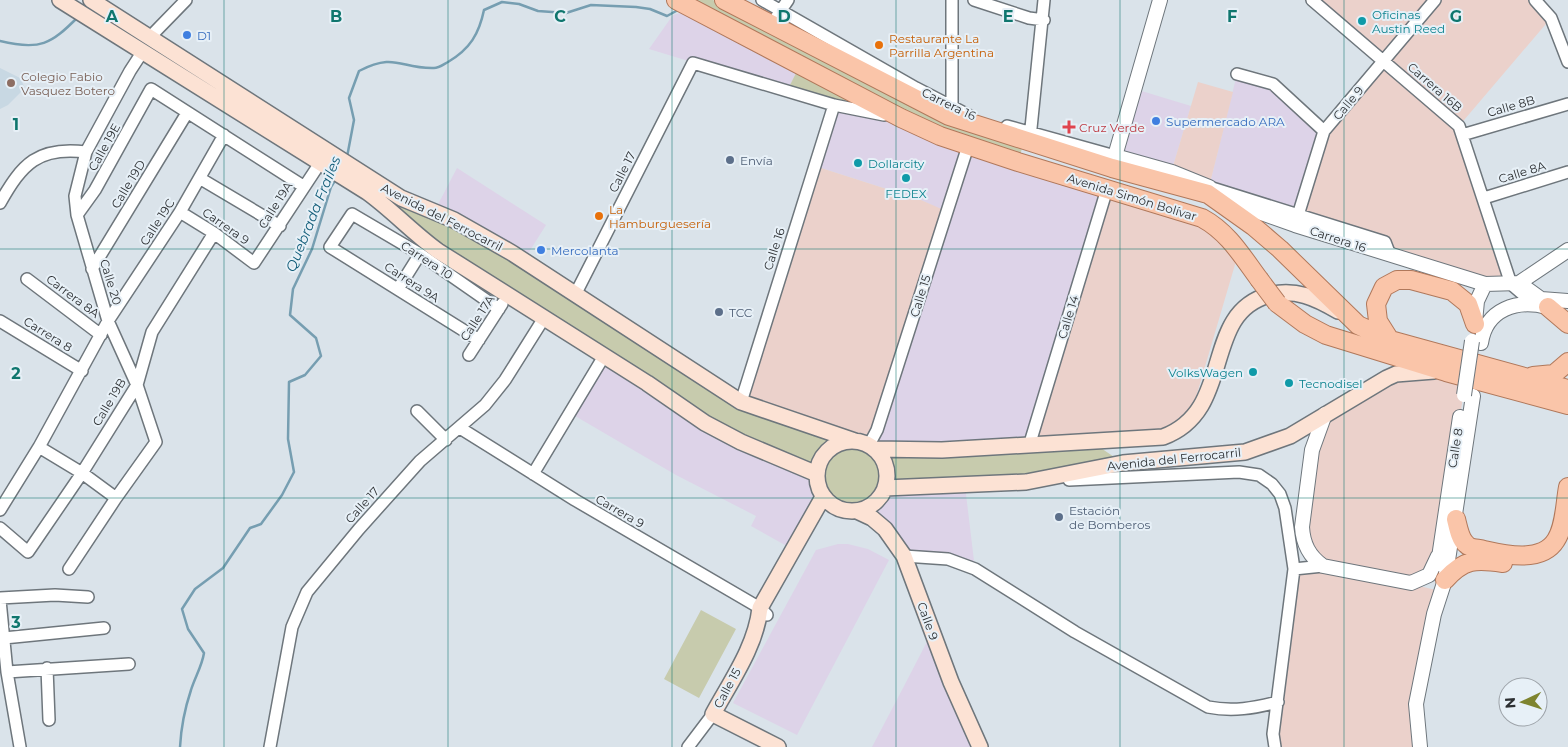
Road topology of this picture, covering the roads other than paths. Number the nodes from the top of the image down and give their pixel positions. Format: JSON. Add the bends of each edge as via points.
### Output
{"nodes":[{"id":1,"x":60,"y":0,"type":"edge"},
{"id":2,"x":186,"y":0,"type":"edge"},
{"id":3,"x":724,"y":0,"type":"edge"},
{"id":4,"x":762,"y":0,"type":"edge"},
{"id":5,"x":952,"y":0,"type":"edge"},
{"id":6,"x":974,"y":0,"type":"edge"},
{"id":7,"x":1044,"y":0,"type":"edge"},
{"id":8,"x":1160,"y":0,"type":"edge"},
{"id":9,"x":1312,"y":0,"type":"edge"},
{"id":10,"x":1435,"y":0,"type":"edge"},
{"id":11,"x":1535,"y":0,"type":"edge"},
{"id":12,"x":96,"y":3,"type":"edge"},
{"id":13,"x":682,"y":3,"type":"edge"},
{"id":14,"x":785,"y":4,"type":"edge"},
{"id":15,"x":1044,"y":20,"type":"junction"},
{"id":16,"x":769,"y":25,"type":"junction"},
{"id":17,"x":150,"y":38,"type":"junction"},
{"id":18,"x":1565,"y":40,"type":"edge"},
{"id":19,"x":143,"y":52,"type":"junction"},
{"id":20,"x":1384,"y":60,"type":"junction"},
{"id":21,"x":1568,"y":62,"type":"edge"},
{"id":22,"x":1237,"y":74,"type":"dead end"},
{"id":23,"x":1568,"y":104,"type":"edge"},
{"id":24,"x":834,"y":105,"type":"junction"},
{"id":25,"x":952,"y":107,"type":"junction"},
{"id":26,"x":187,"y":113,"type":"junction"},
{"id":27,"x":901,"y":118,"type":"junction"},
{"id":28,"x":1324,"y":132,"type":"junction"},
{"id":29,"x":224,"y":135,"type":"junction"},
{"id":30,"x":1462,"y":135,"type":"junction"},
{"id":31,"x":1030,"y":138,"type":"junction"},
{"id":32,"x":968,"y":146,"type":"junction"},
{"id":33,"x":86,"y":152,"type":"junction"},
{"id":34,"x":1115,"y":156,"type":"junction"},
{"id":35,"x":328,"y":163,"type":"junction"},
{"id":36,"x":1568,"y":172,"type":"edge"},
{"id":37,"x":353,"y":176,"type":"junction"},
{"id":38,"x":201,"y":179,"type":"junction"},
{"id":39,"x":303,"y":186,"type":"junction"},
{"id":40,"x":1107,"y":189,"type":"junction"},
{"id":41,"x":1209,"y":190,"type":"junction"},
{"id":42,"x":1484,"y":198,"type":"junction"},
{"id":43,"x":0,"y":203,"type":"edge"},
{"id":44,"x":180,"y":212,"type":"junction"},
{"id":45,"x":352,"y":214,"type":"joint"},
{"id":46,"x":77,"y":215,"type":"junction"},
{"id":47,"x":1297,"y":221,"type":"junction"},
{"id":48,"x":280,"y":226,"type":"junction"},
{"id":49,"x":214,"y":233,"type":"junction"},
{"id":50,"x":1568,"y":250,"type":"edge"},
{"id":51,"x":420,"y":254,"type":"junction"},
{"id":52,"x":254,"y":263,"type":"joint"},
{"id":53,"x":1539,"y":268,"type":"junction"},
{"id":54,"x":92,"y":269,"type":"junction"},
{"id":55,"x":27,"y":279,"type":"dead end"},
{"id":56,"x":1485,"y":284,"type":"junction"},
{"id":57,"x":1515,"y":284,"type":"junction"},
{"id":58,"x":398,"y":288,"type":"junction"},
{"id":59,"x":576,"y":293,"type":"junction"},
{"id":60,"x":1568,"y":302,"type":"edge"},
{"id":61,"x":503,"y":303,"type":"junction"},
{"id":62,"x":1541,"y":304,"type":"junction"},
{"id":63,"x":1568,"y":311,"type":"edge"},
{"id":64,"x":1346,"y":315,"type":"junction"},
{"id":65,"x":544,"y":318,"type":"junction"},
{"id":66,"x":0,"y":321,"type":"edge"},
{"id":67,"x":108,"y":321,"type":"junction"},
{"id":68,"x":1568,"y":324,"type":"edge"},
{"id":69,"x":101,"y":335,"type":"junction"},
{"id":70,"x":1476,"y":336,"type":"junction"},
{"id":71,"x":479,"y":340,"type":"junction"},
{"id":72,"x":1390,"y":340,"type":"junction"},
{"id":73,"x":469,"y":355,"type":"dead end"},
{"id":74,"x":604,"y":356,"type":"junction"},
{"id":75,"x":1568,"y":362,"type":"edge"},
{"id":76,"x":82,"y":371,"type":"junction"},
{"id":77,"x":1499,"y":371,"type":"junction"},
{"id":78,"x":1446,"y":372,"type":"junction"},
{"id":79,"x":137,"y":385,"type":"junction"},
{"id":80,"x":1468,"y":395,"type":"junction"},
{"id":81,"x":741,"y":402,"type":"junction"},
{"id":82,"x":1566,"y":402,"type":"edge"},
{"id":83,"x":417,"y":411,"type":"dead end"},
{"id":84,"x":1325,"y":414,"type":"junction"},
{"id":85,"x":460,"y":428,"type":"junction"},
{"id":86,"x":446,"y":440,"type":"junction"},
{"id":87,"x":866,"y":445,"type":"junction"},
{"id":88,"x":1028,"y":446,"type":"junction"},
{"id":89,"x":39,"y":447,"type":"junction"},
{"id":90,"x":82,"y":473,"type":"junction"},
{"id":91,"x":533,"y":474,"type":"junction"},
{"id":92,"x":817,"y":474,"type":"junction"},
{"id":93,"x":1026,"y":482,"type":"junction"},
{"id":94,"x":1568,"y":487,"type":"edge"},
{"id":95,"x":885,"y":488,"type":"junction"},
{"id":96,"x":116,"y":498,"type":"junction"},
{"id":97,"x":827,"y":500,"type":"junction"},
{"id":98,"x":0,"y":510,"type":"edge"},
{"id":99,"x":857,"y":511,"type":"junction"},
{"id":100,"x":1456,"y":519,"type":"junction"},
{"id":101,"x":0,"y":528,"type":"edge"},
{"id":102,"x":1568,"y":538,"type":"edge"},
{"id":103,"x":904,"y":556,"type":"junction"},
{"id":104,"x":1438,"y":556,"type":"junction"},
{"id":105,"x":1322,"y":566,"type":"junction"},
{"id":106,"x":69,"y":568,"type":"dead end"},
{"id":107,"x":1294,"y":569,"type":"junction"},
{"id":108,"x":1445,"y":580,"type":"junction"},
{"id":109,"x":88,"y":597,"type":"dead end"},
{"id":110,"x":0,"y":599,"type":"edge"},
{"id":111,"x":1434,"y":614,"type":"junction"},
{"id":112,"x":762,"y":616,"type":"junction"},
{"id":113,"x":104,"y":628,"type":"dead end"},
{"id":114,"x":4,"y":638,"type":"junction"},
{"id":115,"x":129,"y":664,"type":"dead end"},
{"id":116,"x":47,"y":668,"type":"junction"},
{"id":117,"x":7,"y":672,"type":"junction"},
{"id":118,"x":6,"y":702,"type":"edge"},
{"id":119,"x":1278,"y":702,"type":"junction"},
{"id":120,"x":713,"y":714,"type":"junction"},
{"id":121,"x":49,"y":720,"type":"dead end"},
{"id":122,"x":20,"y":747,"type":"edge"},
{"id":123,"x":270,"y":747,"type":"edge"},
{"id":124,"x":688,"y":747,"type":"edge"},
{"id":125,"x":778,"y":747,"type":"edge"},
{"id":126,"x":980,"y":747,"type":"edge"},
{"id":127,"x":1275,"y":747,"type":"edge"},
{"id":128,"x":1420,"y":747,"type":"edge"}],
"edges":[{"from":1,"to":19,"type":"main road","name":"Avenida del Ferrocarril"},
{"from":2,"to":17,"type":"street"},
{"from":3,"to":16,"type":"main road","name":"Avenida Simón Bolívar"},
{"from":4,"to":14,"type":"street","name":"Carrera 16"},
{"from":5,"to":25,"type":"street"},
{"from":6,"to":15,"type":"street"},
{"from":7,"to":15,"type":"street"},
{"from":8,"to":34,"type":"street"},
{"from":9,"to":20,"type":"street","name":"Carrera 16B"},
{"from":10,"to":20,"type":"street","name":"Calle 9"},
{"from":11,"to":18,"type":"street"},
{"from":12,"to":17,"type":"main road","name":"Avenida del Ferrocarril"},
{"from":13,"to":27,"type":"main road","name":"Avenida Simón Bolívar"},
{"from":14,"to":16,"type":"street"},
{"from":14,"to":25,"type":"street","name":"Carrera 16"},
{"from":15,"to":31,"type":"street"},
{"from":16,"to":31,"type":"main road","name":"Avenida Simón Bolívar","via":[[949,116]]},
{"from":17,"to":35,"type":"main road","name":"Avenida del Ferrocarril"},
{"from":18,"to":21,"type":"street"},
{"from":19,"to":33,"type":"street","name":"Calle 20"},
{"from":19,"to":35,"type":"main road","name":"Avenida del Ferrocarril"},
{"from":20,"to":28,"type":"street","name":"Calle 9"},
{"from":20,"to":30,"type":"street","name":"Carrera 16B","via":[[1459,126]]},
{"from":22,"to":28,"type":"street","via":[[1273,84]]},
{"from":23,"to":30,"type":"street","name":"Calle 8B"},
{"from":24,"to":27,"type":"street"},
{"from":24,"to":59,"type":"street","name":"Calle 17","via":[[693,63]]},
{"from":24,"to":81,"type":"street","name":"Calle 16"},
{"from":25,"to":31,"type":"street","name":"Carrera 16"},
{"from":26,"to":29,"type":"street"},
{"from":26,"to":46,"type":"street","name":"Calle 19E","via":[[151,89],[95,190]]},
{"from":26,"to":54,"type":"street","name":"Calle 19D"},
{"from":27,"to":32,"type":"main road","name":"Avenida Simón Bolívar"},
{"from":28,"to":47,"type":"street","name":"Calle 9"},
{"from":29,"to":38,"type":"street","name":"Calle 19C"},
{"from":29,"to":39,"type":"street"},
{"from":30,"to":42,"type":"street","name":"Carrera 16B"},
{"from":31,"to":34,"type":"street","name":"Carrera 16"},
{"from":31,"to":41,"type":"main road","name":"Avenida Simón Bolívar"},
{"from":32,"to":40,"type":"main road","name":"Avenida Simón Bolívar"},
{"from":32,"to":87,"type":"street","name":"Calle 15","via":[[877,430]]},
{"from":33,"to":43,"type":"street","via":[[50,153],[31,161],[15,176]]},
{"from":33,"to":46,"type":"street","name":"Calle 20","via":[[75,196]]},
{"from":34,"to":41,"type":"street","name":"Carrera 16","via":[[1172,172]]},
{"from":35,"to":37,"type":"main road","name":"Avenida del Ferrocarril"},
{"from":35,"to":39,"type":"street","name":"Calle 19A"},
{"from":36,"to":42,"type":"street","name":"Calle 8A"},
{"from":37,"to":59,"type":"main road","name":"Avenida del Ferrocarril","via":[[454,220]]},
{"from":37,"to":61,"type":"main road","name":"Avenida del Ferrocarril","via":[[421,239]]},
{"from":38,"to":44,"type":"street","name":"Calle 19C"},
{"from":38,"to":48,"type":"street"},
{"from":39,"to":48,"type":"street","name":"Calle 19A"},
{"from":40,"to":78,"type":"main road","name":"Avenida Simón Bolívar","bridge":true,"via":[[1212,223],[1230,239],[1277,303],[1305,324],[1326,335]]},
{"from":40,"to":88,"type":"street","name":"Calle 14"},
{"from":41,"to":47,"type":"street","name":"Carrera 16"},
{"from":41,"to":64,"type":"main road","name":"Avenida Simón Bolívar","via":[[1280,249]]},
{"from":42,"to":57,"type":"street","name":"Carrera 16B"},
{"from":44,"to":49,"type":"street","name":"Carrera 9"},
{"from":44,"to":67,"type":"street","name":"Calle 19C"},
{"from":45,"to":51,"type":"street","name":"Carrera 10"},
{"from":45,"to":58,"type":"street","name":"Carrera 9A","via":[[330,247]]},
{"from":46,"to":54,"type":"street","name":"Calle 20"},
{"from":47,"to":56,"type":"street","name":"Carrera 16","via":[[1390,255]]},
{"from":48,"to":52,"type":"street","name":"Calle 19A"},
{"from":49,"to":52,"type":"street","name":"Carrera 9"},
{"from":49,"to":79,"type":"street","name":"Calle 19B","via":[[152,332]]},
{"from":50,"to":53,"type":"street"},
{"from":51,"to":58,"type":"street"},
{"from":51,"to":61,"type":"street","name":"Carrera 10"},
{"from":53,"to":57,"type":"street"},
{"from":53,"to":62,"type":"street","via":[[1535,284]]},
{"from":54,"to":67,"type":"street","name":"Calle 20"},
{"from":55,"to":69,"type":"street","name":"Carrera 8A"},
{"from":56,"to":57,"type":"street","name":"Carrera 16"},
{"from":56,"to":70,"type":"street","name":"Calle 8","via":[[1477,301]]},
{"from":57,"to":62,"type":"street"},
{"from":58,"to":71,"type":"street","name":"Carrera 9A"},
{"from":59,"to":81,"type":"main road","name":"Avenida del Ferrocarril"},
{"from":60,"to":62,"type":"street"},
{"from":61,"to":65,"type":"main road","name":"Avenida del Ferrocarril"},
{"from":61,"to":71,"type":"street","name":"Calle 17A"},
{"from":62,"to":63,"type":"street"},
{"from":62,"to":68,"type":"main road"},
{"from":62,"to":70,"type":"street","via":[[1518,304],[1497,314]]},
{"from":64,"to":72,"type":"main road","name":"Avenida Simón Bolívar","via":[[1358,325]]},
{"from":64,"to":88,"type":"main road","name":"Avenida del Ferrocarril","via":[[1307,295],[1282,293],[1259,298],[1245,307],[1233,321],[1209,393],[1196,413],[1173,433],[1153,438]]},
{"from":65,"to":74,"type":"main road","name":"Avenida del Ferrocarril"},
{"from":65,"to":85,"type":"street","name":"Calle 17","via":[[505,380],[485,405]]},
{"from":66,"to":76,"type":"street","name":"Carrera 8"},
{"from":67,"to":69,"type":"street","name":"Calle 20"},
{"from":67,"to":79,"type":"street"},
{"from":69,"to":76,"type":"street","name":"Calle 20"},
{"from":70,"to":72,"type":"main road","via":[[1468,304],[1452,291],[1411,280],[1397,280],[1384,287],[1376,304],[1378,321]]},
{"from":70,"to":80,"type":"street","name":"Calle 8","bridge":true},
{"from":71,"to":73,"type":"street","name":"Calle 17A"},
{"from":72,"to":77,"type":"main road","name":"Avenida Simón Bolívar"},
{"from":74,"to":91,"type":"street"},
{"from":74,"to":92,"type":"main road","name":"Avenida del Ferrocarril","via":[[704,422],[741,442]]},
{"from":75,"to":77,"type":"main road","via":[[1546,376]]},
{"from":76,"to":89,"type":"street","name":"Calle 20"},
{"from":77,"to":82,"type":"main road","name":"Avenida Simón Bolívar"},
{"from":78,"to":82,"type":"main road","name":"Avenida Simón Bolívar"},
{"from":78,"to":84,"type":"main road","name":"Avenida del Ferrocarril","via":[[1396,374]]},
{"from":79,"to":90,"type":"street","name":"Calle 19B"},
{"from":79,"to":96,"type":"street","via":[[156,442]]},
{"from":80,"to":100,"type":"street","name":"Calle 8"},
{"from":80,"to":104,"type":"street","name":"Calle 8"},
{"from":81,"to":87,"type":"main road","name":"Avenida del Ferrocarril"},
{"from":83,"to":86,"type":"street"},
{"from":84,"to":93,"type":"main road","name":"Avenida del Ferrocarril","via":[[1290,436],[1245,452],[1123,463]]},
{"from":84,"to":105,"type":"street","via":[[1312,450],[1302,527],[1312,558]]},
{"from":85,"to":86,"type":"street","name":"Calle 17"},
{"from":85,"to":91,"type":"street","name":"Carrera 9"},
{"from":86,"to":123,"type":"street","name":"Calle 17","via":[[420,461],[307,592],[292,627]]},
{"from":87,"to":88,"type":"main road","name":"Avenida del Ferrocarril","via":[[942,450]]},
{"from":87,"to":92,"type":"main road","via":[[847,441],[832,447],[821,458]]},
{"from":87,"to":95,"type":"main road","via":[[886,470]]},
{"from":89,"to":90,"type":"street"},
{"from":89,"to":98,"type":"street","name":"Calle 20"},
{"from":90,"to":96,"type":"street"},
{"from":90,"to":101,"type":"street","name":"Calle 19B","via":[[28,552]]},
{"from":91,"to":112,"type":"street","name":"Carrera 9"},
{"from":92,"to":97,"type":"main road","via":[[819,490]]},
{"from":93,"to":95,"type":"main road","name":"Avenida del Ferrocarril"},
{"from":93,"to":107,"type":"street","via":[[1239,472],[1259,475],[1272,484],[1283,500]]},
{"from":94,"to":100,"type":"main road","via":[[1556,539],[1537,554],[1474,548],[1461,537]]},
{"from":95,"to":99,"type":"main road","via":[[874,503]]},
{"from":96,"to":106,"type":"street"},
{"from":97,"to":99,"type":"main road","via":[[838,509]]},
{"from":97,"to":112,"type":"main road","name":"Calle 15"},
{"from":99,"to":103,"type":"main road","name":"Calle 9","via":[[885,529]]},
{"from":100,"to":108,"type":"street","name":"Calle 8"},
{"from":102,"to":108,"type":"main road","via":[[1560,550],[1545,560],[1521,564],[1470,562],[1457,568]]},
{"from":103,"to":119,"type":"street","via":[[948,559],[975,570],[1075,632],[1208,707],[1246,710]]},
{"from":103,"to":126,"type":"main road","name":"Calle 9","via":[[949,677]]},
{"from":104,"to":105,"type":"street","via":[[1429,575],[1412,583]]},
{"from":104,"to":111,"type":"street","name":"Calle 8"},
{"from":105,"to":107,"type":"street"},
{"from":107,"to":119,"type":"street"},
{"from":108,"to":111,"type":"street","name":"Calle 8"},
{"from":109,"to":110,"type":"street","via":[[55,595]]},
{"from":110,"to":114,"type":"street"},
{"from":111,"to":128,"type":"street","name":"Calle 8","via":[[1416,704]]},
{"from":112,"to":120,"type":"main road","name":"Calle 15"},
{"from":113,"to":114,"type":"street"},
{"from":114,"to":117,"type":"street"},
{"from":115,"to":116,"type":"street"},
{"from":116,"to":117,"type":"street"},
{"from":116,"to":121,"type":"street"},
{"from":117,"to":118,"type":"street"},
{"from":118,"to":122,"type":"street"},
{"from":119,"to":127,"type":"street"},
{"from":120,"to":124,"type":"street","name":"Calle 15"},
{"from":120,"to":125,"type":"main road"}]}
